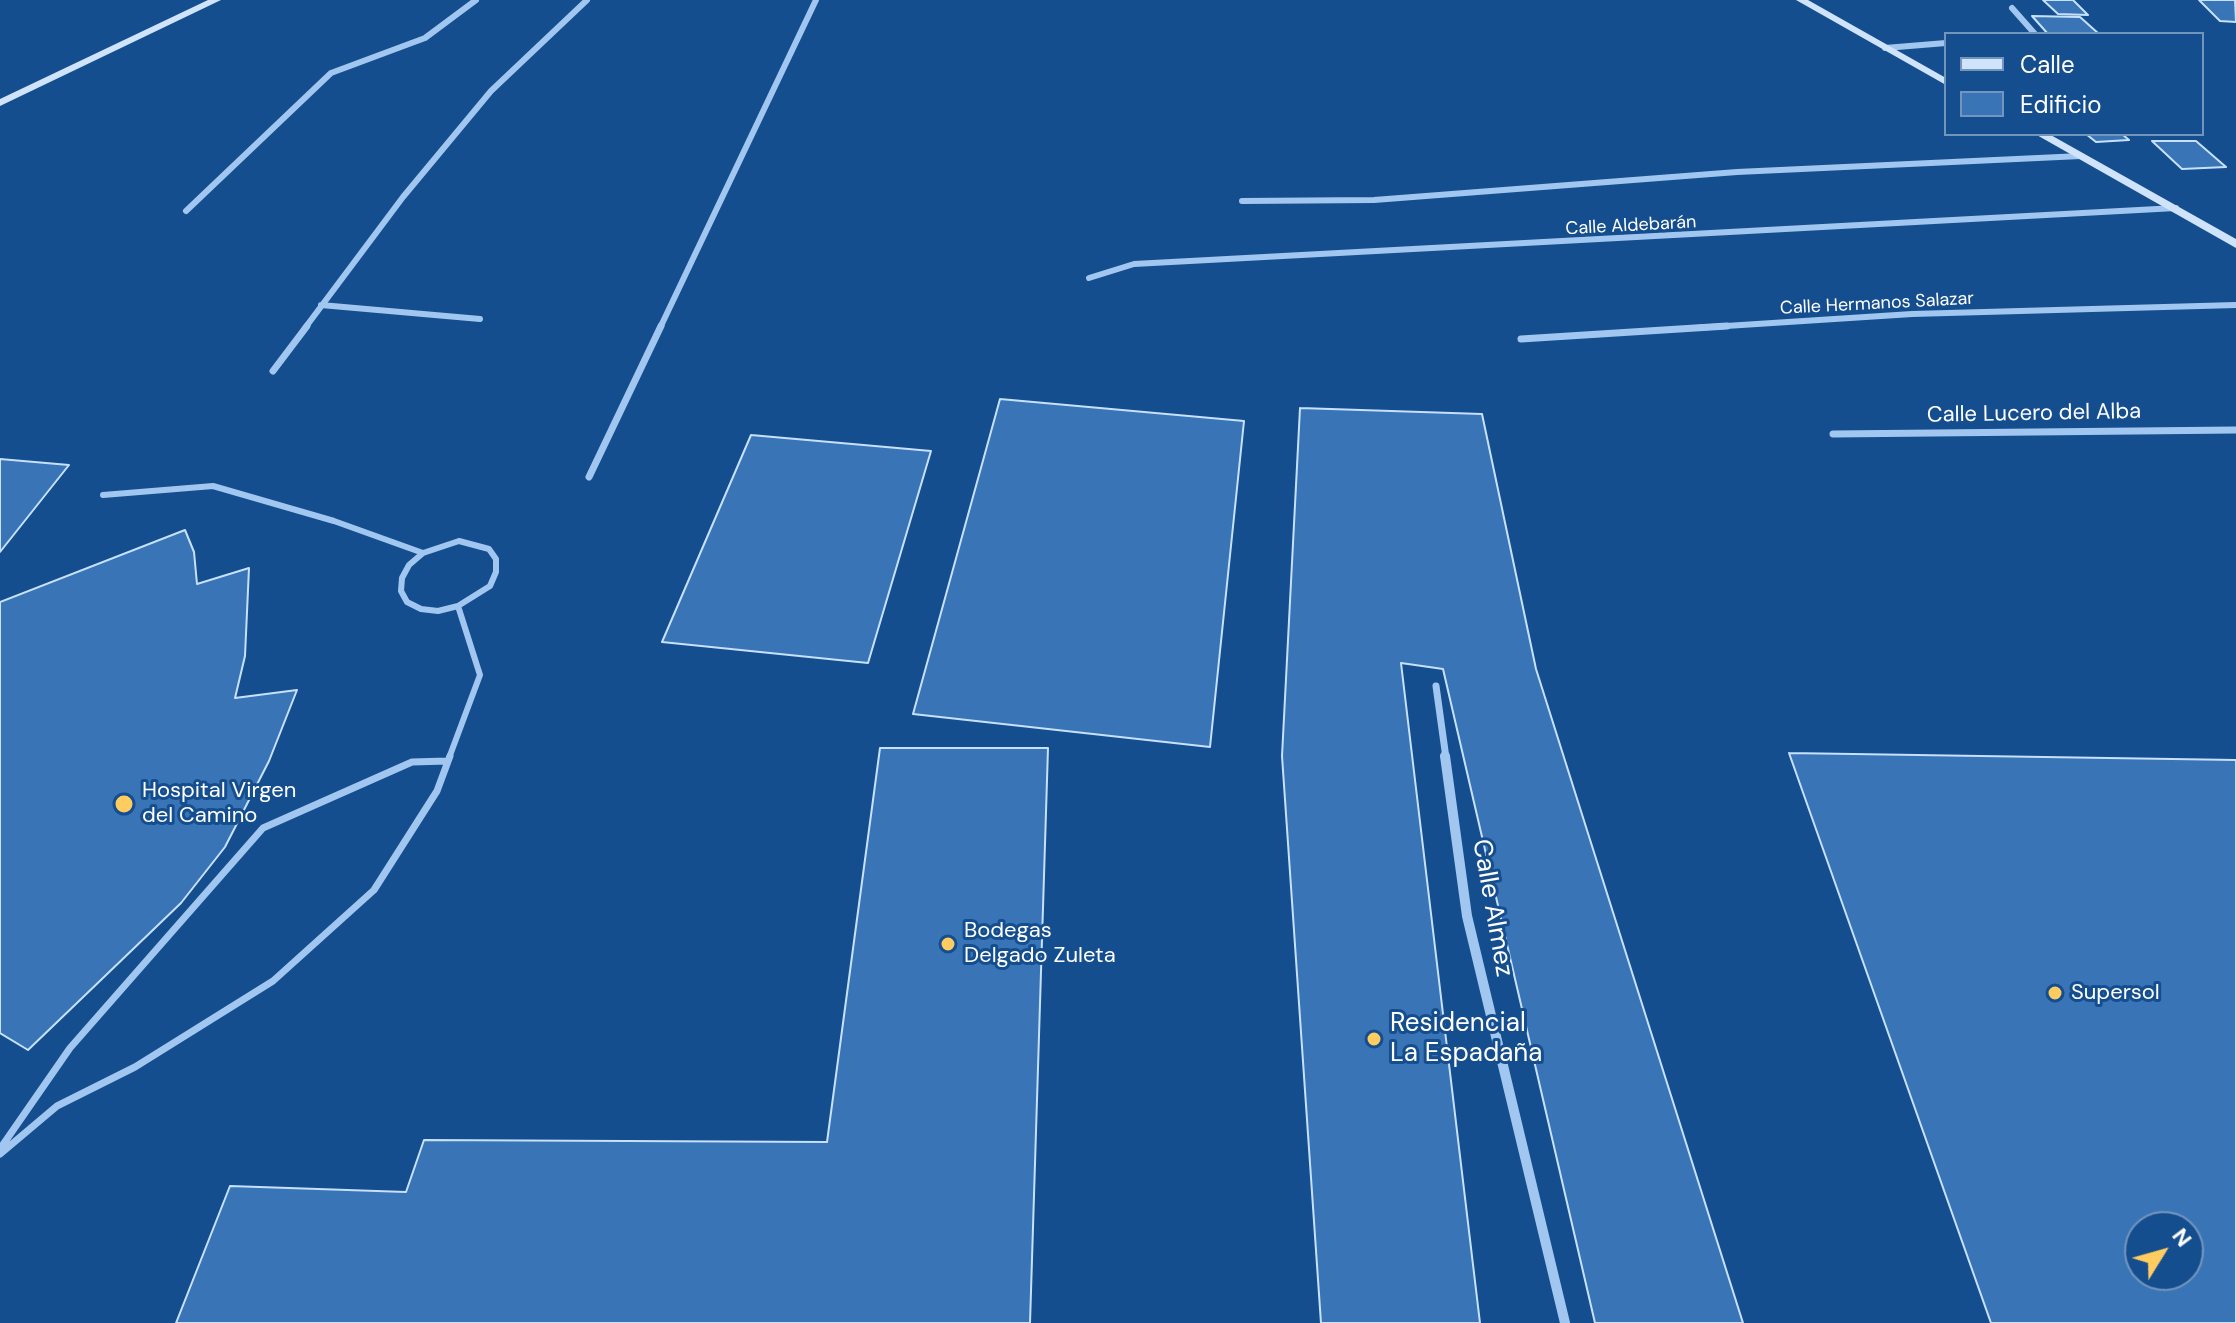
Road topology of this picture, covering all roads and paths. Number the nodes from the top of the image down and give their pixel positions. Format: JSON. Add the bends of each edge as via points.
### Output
{"nodes":[{"id":1,"x":216,"y":0,"type":"edge"},
{"id":2,"x":476,"y":0,"type":"edge"},
{"id":3,"x":587,"y":0,"type":"edge"},
{"id":4,"x":816,"y":0,"type":"edge"},
{"id":5,"x":1801,"y":0,"type":"edge"},
{"id":6,"x":2012,"y":8,"type":"dead end"},
{"id":7,"x":2033,"y":32,"type":"edge"},
{"id":8,"x":1944,"y":43,"type":"edge"},
{"id":9,"x":1885,"y":48,"type":"junction"},
{"id":10,"x":1944,"y":81,"type":"edge"},
{"id":11,"x":0,"y":103,"type":"edge"},
{"id":12,"x":2045,"y":136,"type":"edge"},
{"id":13,"x":2081,"y":156,"type":"junction"},
{"id":14,"x":1242,"y":201,"type":"dead end"},
{"id":15,"x":2176,"y":208,"type":"junction"},
{"id":16,"x":186,"y":211,"type":"dead end"},
{"id":17,"x":2236,"y":244,"type":"edge"},
{"id":18,"x":1089,"y":278,"type":"dead end"},
{"id":19,"x":321,"y":305,"type":"junction"},
{"id":20,"x":2236,"y":305,"type":"edge"},
{"id":21,"x":480,"y":319,"type":"dead end"},
{"id":22,"x":1521,"y":339,"type":"dead end"},
{"id":23,"x":273,"y":371,"type":"dead end"},
{"id":24,"x":2236,"y":430,"type":"edge"},
{"id":25,"x":1833,"y":434,"type":"dead end"},
{"id":26,"x":589,"y":477,"type":"dead end"},
{"id":27,"x":103,"y":495,"type":"dead end"},
{"id":28,"x":423,"y":553,"type":"junction"},
{"id":29,"x":458,"y":606,"type":"junction"},
{"id":30,"x":1436,"y":686,"type":"dead end"},
{"id":31,"x":447,"y":761,"type":"junction"},
{"id":32,"x":0,"y":1152,"type":"edge"},
{"id":33,"x":1565,"y":1323,"type":"edge"}],
"edges":[{"from":1,"to":11,"type":"street"},
{"from":2,"to":16,"type":"street","via":[[425,38],[331,73]]},
{"from":3,"to":19,"type":"street","via":[[491,91]]},
{"from":4,"to":26,"type":"street"},
{"from":5,"to":9,"type":"street"},
{"from":6,"to":7,"type":"street"},
{"from":8,"to":9,"type":"street"},
{"from":9,"to":10,"type":"street"},
{"from":12,"to":13,"type":"street"},
{"from":13,"to":14,"type":"street","via":[[1737,172],[1374,200]]},
{"from":13,"to":15,"type":"street"},
{"from":15,"to":17,"type":"street"},
{"from":15,"to":18,"type":"street","name":"Calle Aldebarán","via":[[1134,264]]},
{"from":19,"to":21,"type":"street"},
{"from":19,"to":23,"type":"street"},
{"from":20,"to":22,"type":"street","name":"Calle Hermanos Salazar","via":[[1912,314]]},
{"from":24,"to":25,"type":"street","name":"Calle Lucero del Alba"},
{"from":27,"to":28,"type":"lane","via":[[213,486]]},
{"from":28,"to":29,"type":"lane","via":[[402,578],[407,602],[438,611]]},
{"from":28,"to":29,"type":"lane","via":[[459,541],[489,549],[496,559],[490,586]]},
{"from":29,"to":31,"type":"lane","via":[[480,675]]},
{"from":30,"to":33,"type":"street","name":"Calle Almez","via":[[1467,916]]},
{"from":31,"to":32,"type":"lane","via":[[437,791],[374,890],[273,981],[135,1067],[57,1106]]},
{"from":31,"to":32,"type":"lane","via":[[412,762],[263,828],[70,1048]]}]}
